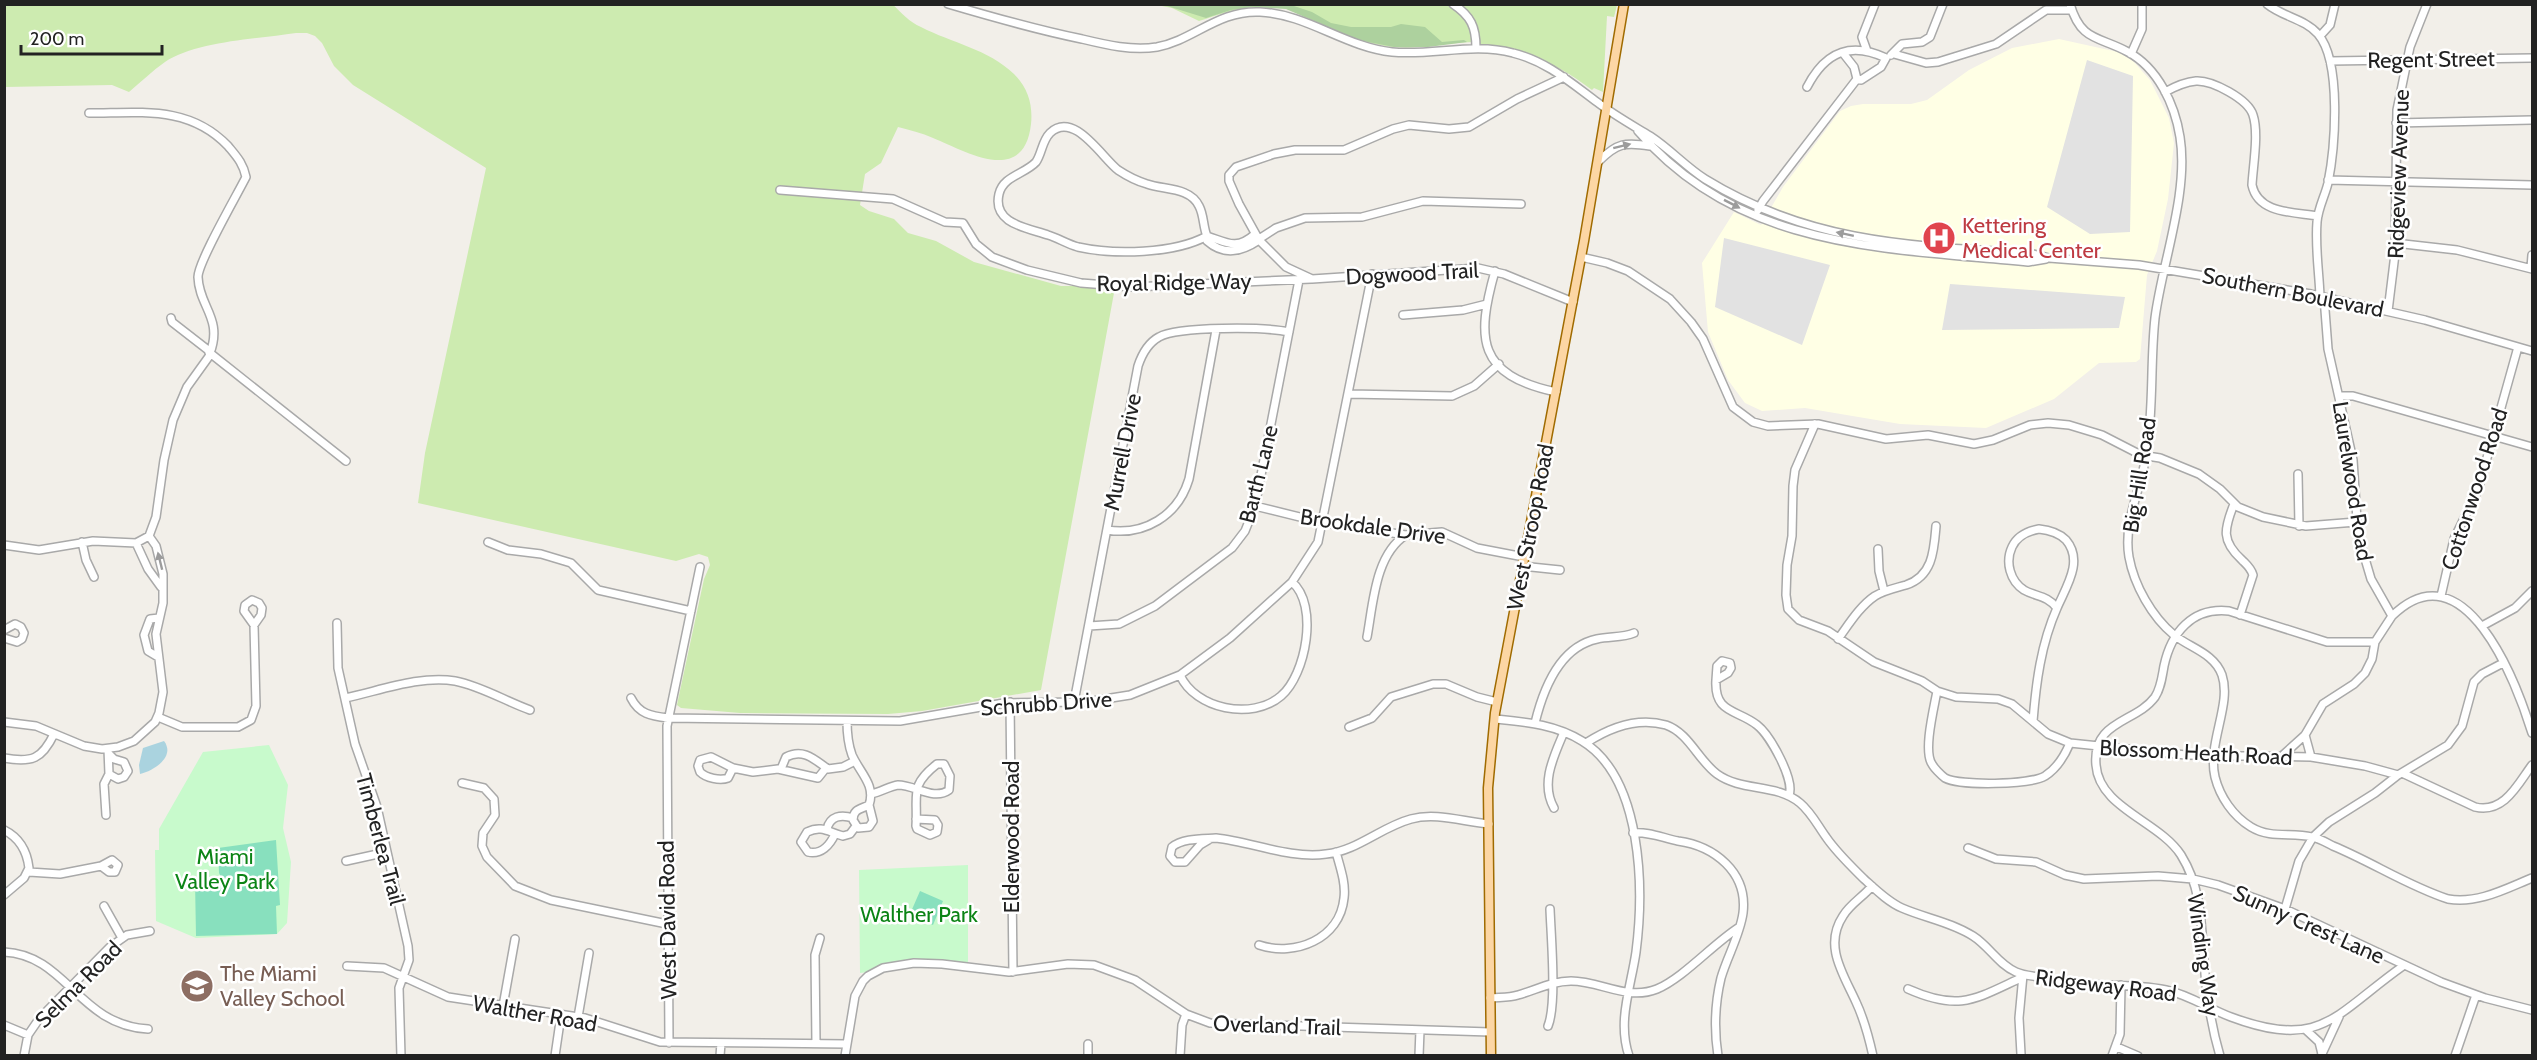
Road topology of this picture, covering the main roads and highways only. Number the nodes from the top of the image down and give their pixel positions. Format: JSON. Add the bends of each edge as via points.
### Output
{"nodes":[{"id":1,"x":1624,"y":4,"type":"edge"},
{"id":2,"x":1491,"y":1056,"type":"edge"}],
"edges":[{"from":1,"to":2,"type":"main road","name":"West Stroop Road","via":[[1599,161],[1497,702],[1488,788]]}]}
